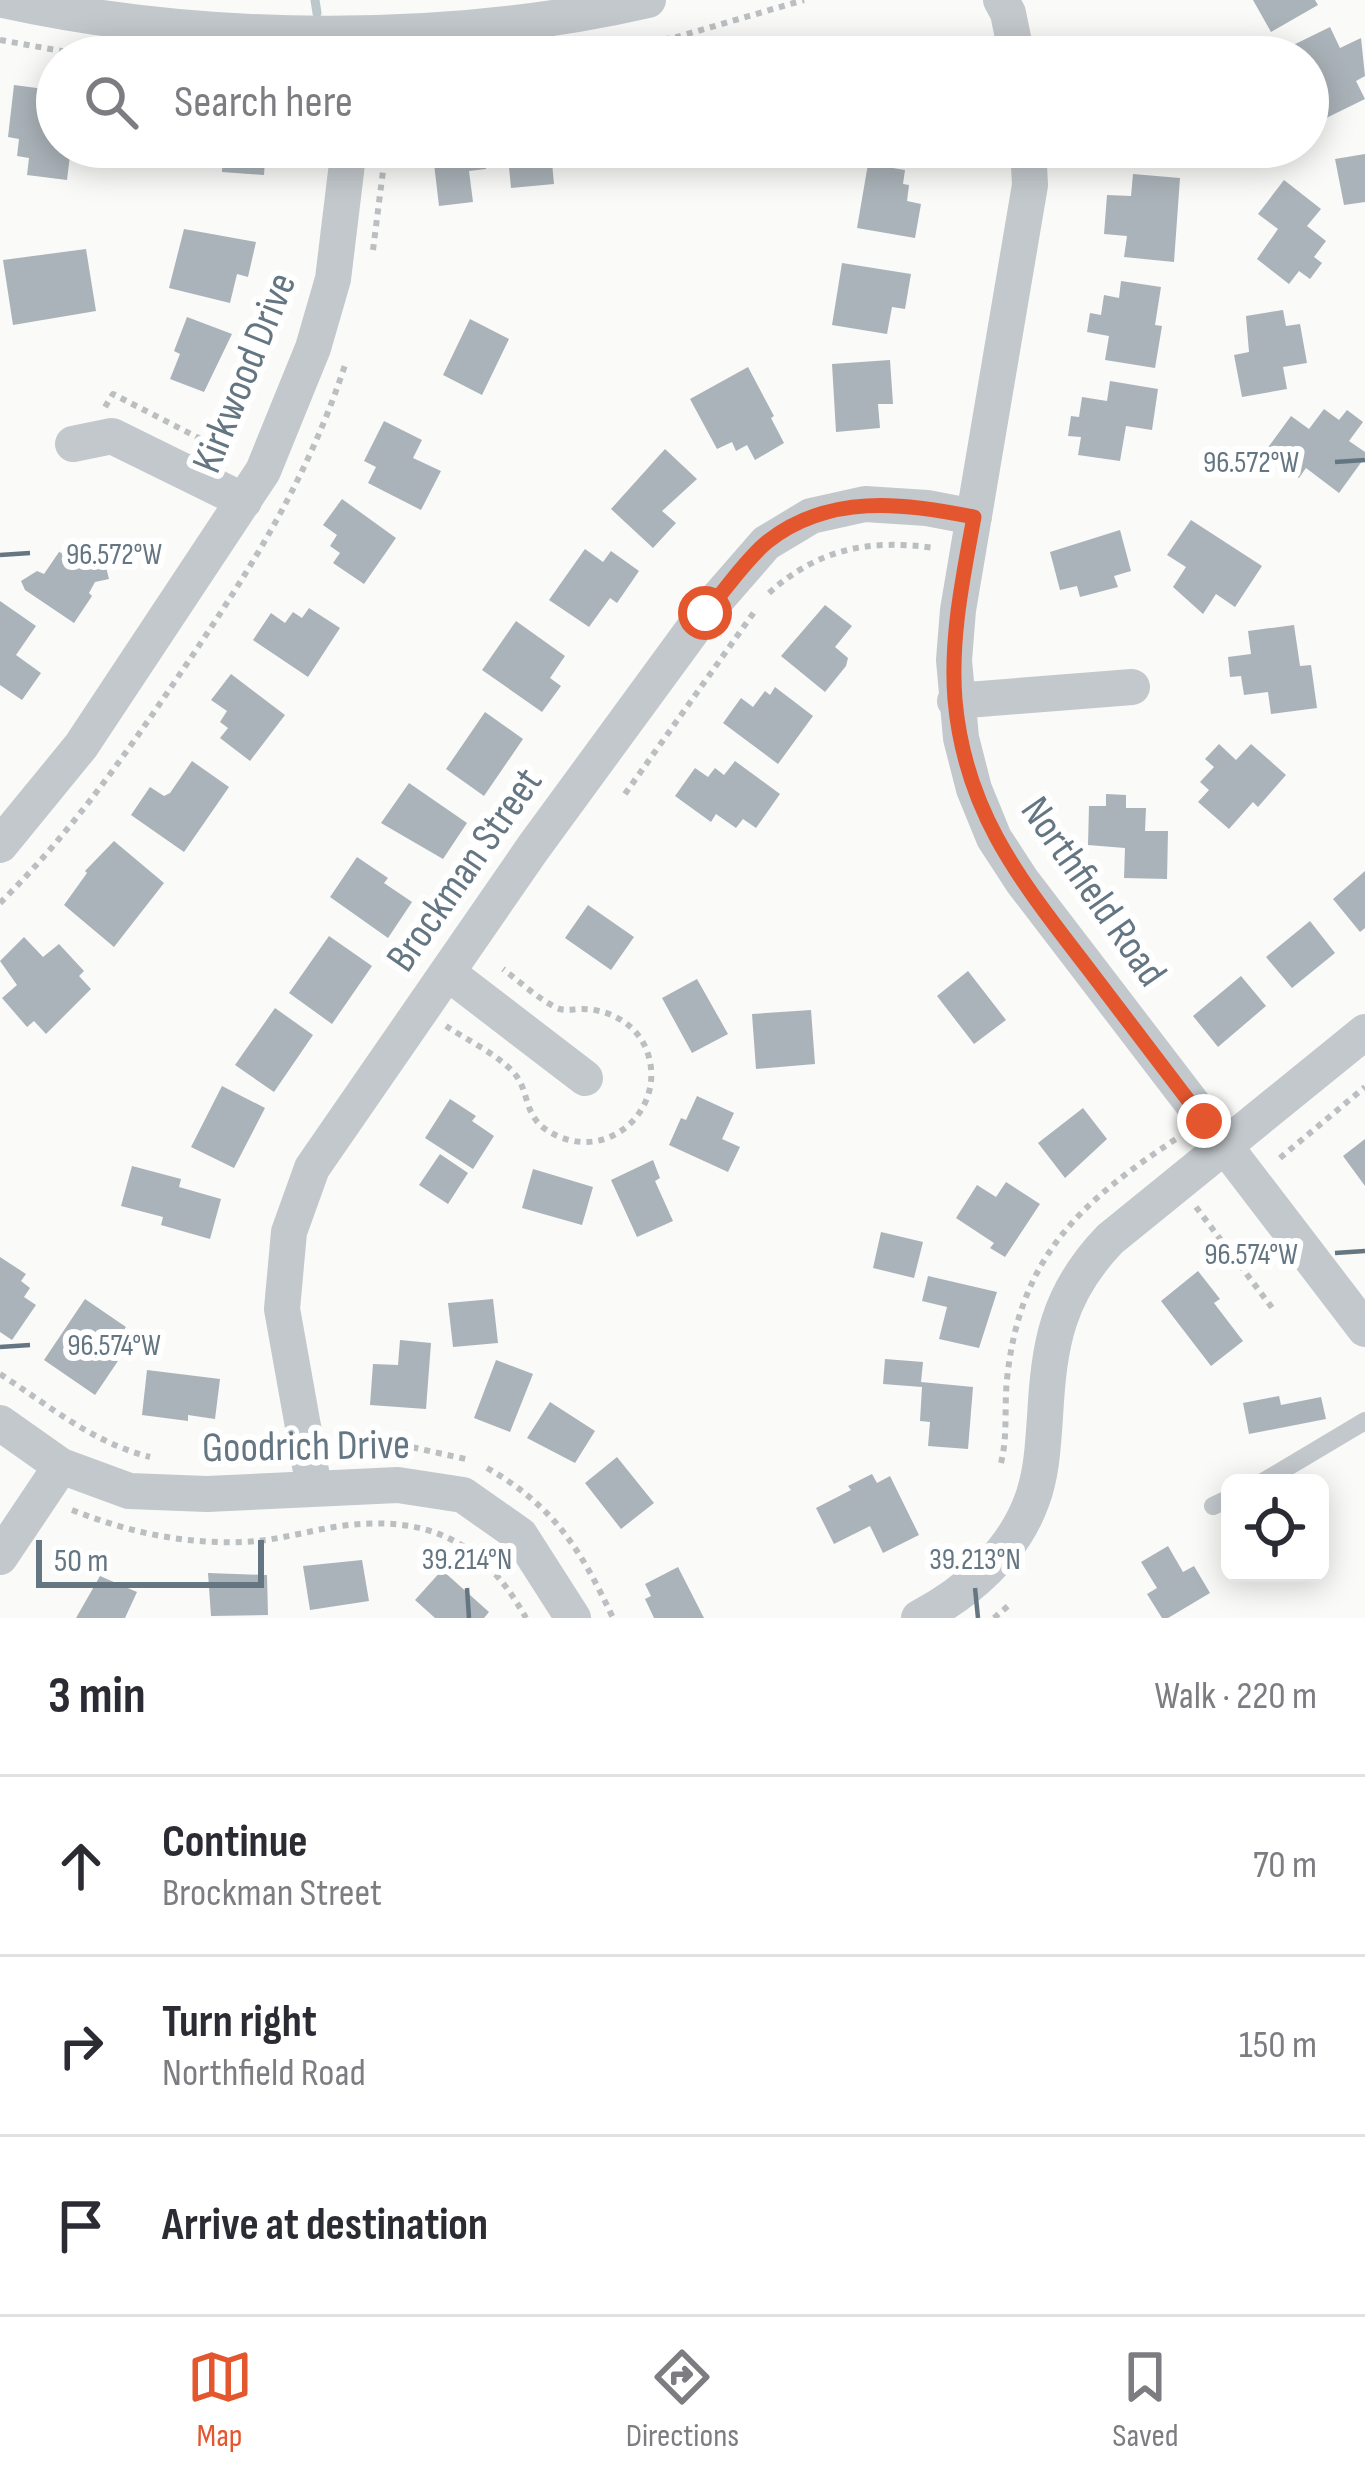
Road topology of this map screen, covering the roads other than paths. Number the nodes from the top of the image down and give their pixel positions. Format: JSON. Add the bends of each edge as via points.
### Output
{"nodes":[{"id":1,"x":3,"y":0,"type":"edge"},
{"id":2,"x":648,"y":0,"type":"edge"},
{"id":3,"x":1001,"y":0,"type":"edge"},
{"id":4,"x":277,"y":36,"type":"edge"},
{"id":5,"x":425,"y":36,"type":"edge"},
{"id":6,"x":1013,"y":36,"type":"edge"},
{"id":7,"x":347,"y":168,"type":"edge"},
{"id":8,"x":1029,"y":168,"type":"edge"},
{"id":9,"x":73,"y":444,"type":"dead end"},
{"id":10,"x":244,"y":501,"type":"junction"},
{"id":11,"x":971,"y":534,"type":"junction"},
{"id":12,"x":1132,"y":687,"type":"dead end"},
{"id":13,"x":955,"y":701,"type":"junction"},
{"id":14,"x":0,"y":845,"type":"edge"},
{"id":15,"x":448,"y":974,"type":"junction"},
{"id":16,"x":1365,"y":1032,"type":"edge"},
{"id":17,"x":585,"y":1078,"type":"dead end"},
{"id":18,"x":1223,"y":1146,"type":"junction"},
{"id":19,"x":1365,"y":1329,"type":"edge"},
{"id":20,"x":1365,"y":1421,"type":"edge"},
{"id":21,"x":0,"y":1423,"type":"edge"},
{"id":22,"x":1276,"y":1474,"type":"edge"},
{"id":23,"x":52,"y":1479,"type":"junction"},
{"id":24,"x":314,"y":1488,"type":"junction"},
{"id":25,"x":0,"y":1557,"type":"edge"},
{"id":26,"x":573,"y":1618,"type":"edge"},
{"id":27,"x":919,"y":1618,"type":"edge"}],
"edges":[{"from":1,"to":4,"type":"street"},
{"from":2,"to":5,"type":"street"},
{"from":3,"to":6,"type":"street"},
{"from":7,"to":10,"type":"street","name":"Kirkwood Drive","via":[[333,279],[313,348]]},
{"from":8,"to":11,"type":"street","name":"Northfield Road"},
{"from":9,"to":10,"type":"street","via":[[112,436]]},
{"from":10,"to":14,"type":"street","name":"Kirkwood Drive","via":[[81,746]]},
{"from":11,"to":13,"type":"street","name":"Northfield Road"},
{"from":11,"to":15,"type":"street","name":"Brockman Street","via":[[927,508],[865,503],[811,516],[766,543],[705,613]]},
{"from":12,"to":13,"type":"street"},
{"from":13,"to":18,"type":"street","name":"Northfield Road","via":[[994,838]]},
{"from":15,"to":17,"type":"street"},
{"from":15,"to":24,"type":"street","name":"Brockman Street","via":[[312,1168],[289,1232],[282,1309]]},
{"from":16,"to":18,"type":"street"},
{"from":18,"to":19,"type":"street","name":"Northfield Road"},
{"from":18,"to":27,"type":"street","via":[[1110,1239],[1068,1293],[1054,1329],[1039,1472],[1019,1527],[986,1571]]},
{"from":20,"to":22,"type":"lane"},
{"from":21,"to":23,"type":"street","name":"Goodrich Drive"},
{"from":23,"to":24,"type":"street","name":"Goodrich Drive","via":[[207,1494]]},
{"from":23,"to":25,"type":"street"},
{"from":24,"to":26,"type":"street","name":"Goodrich Drive","via":[[398,1485],[464,1495],[520,1535]]}]}
